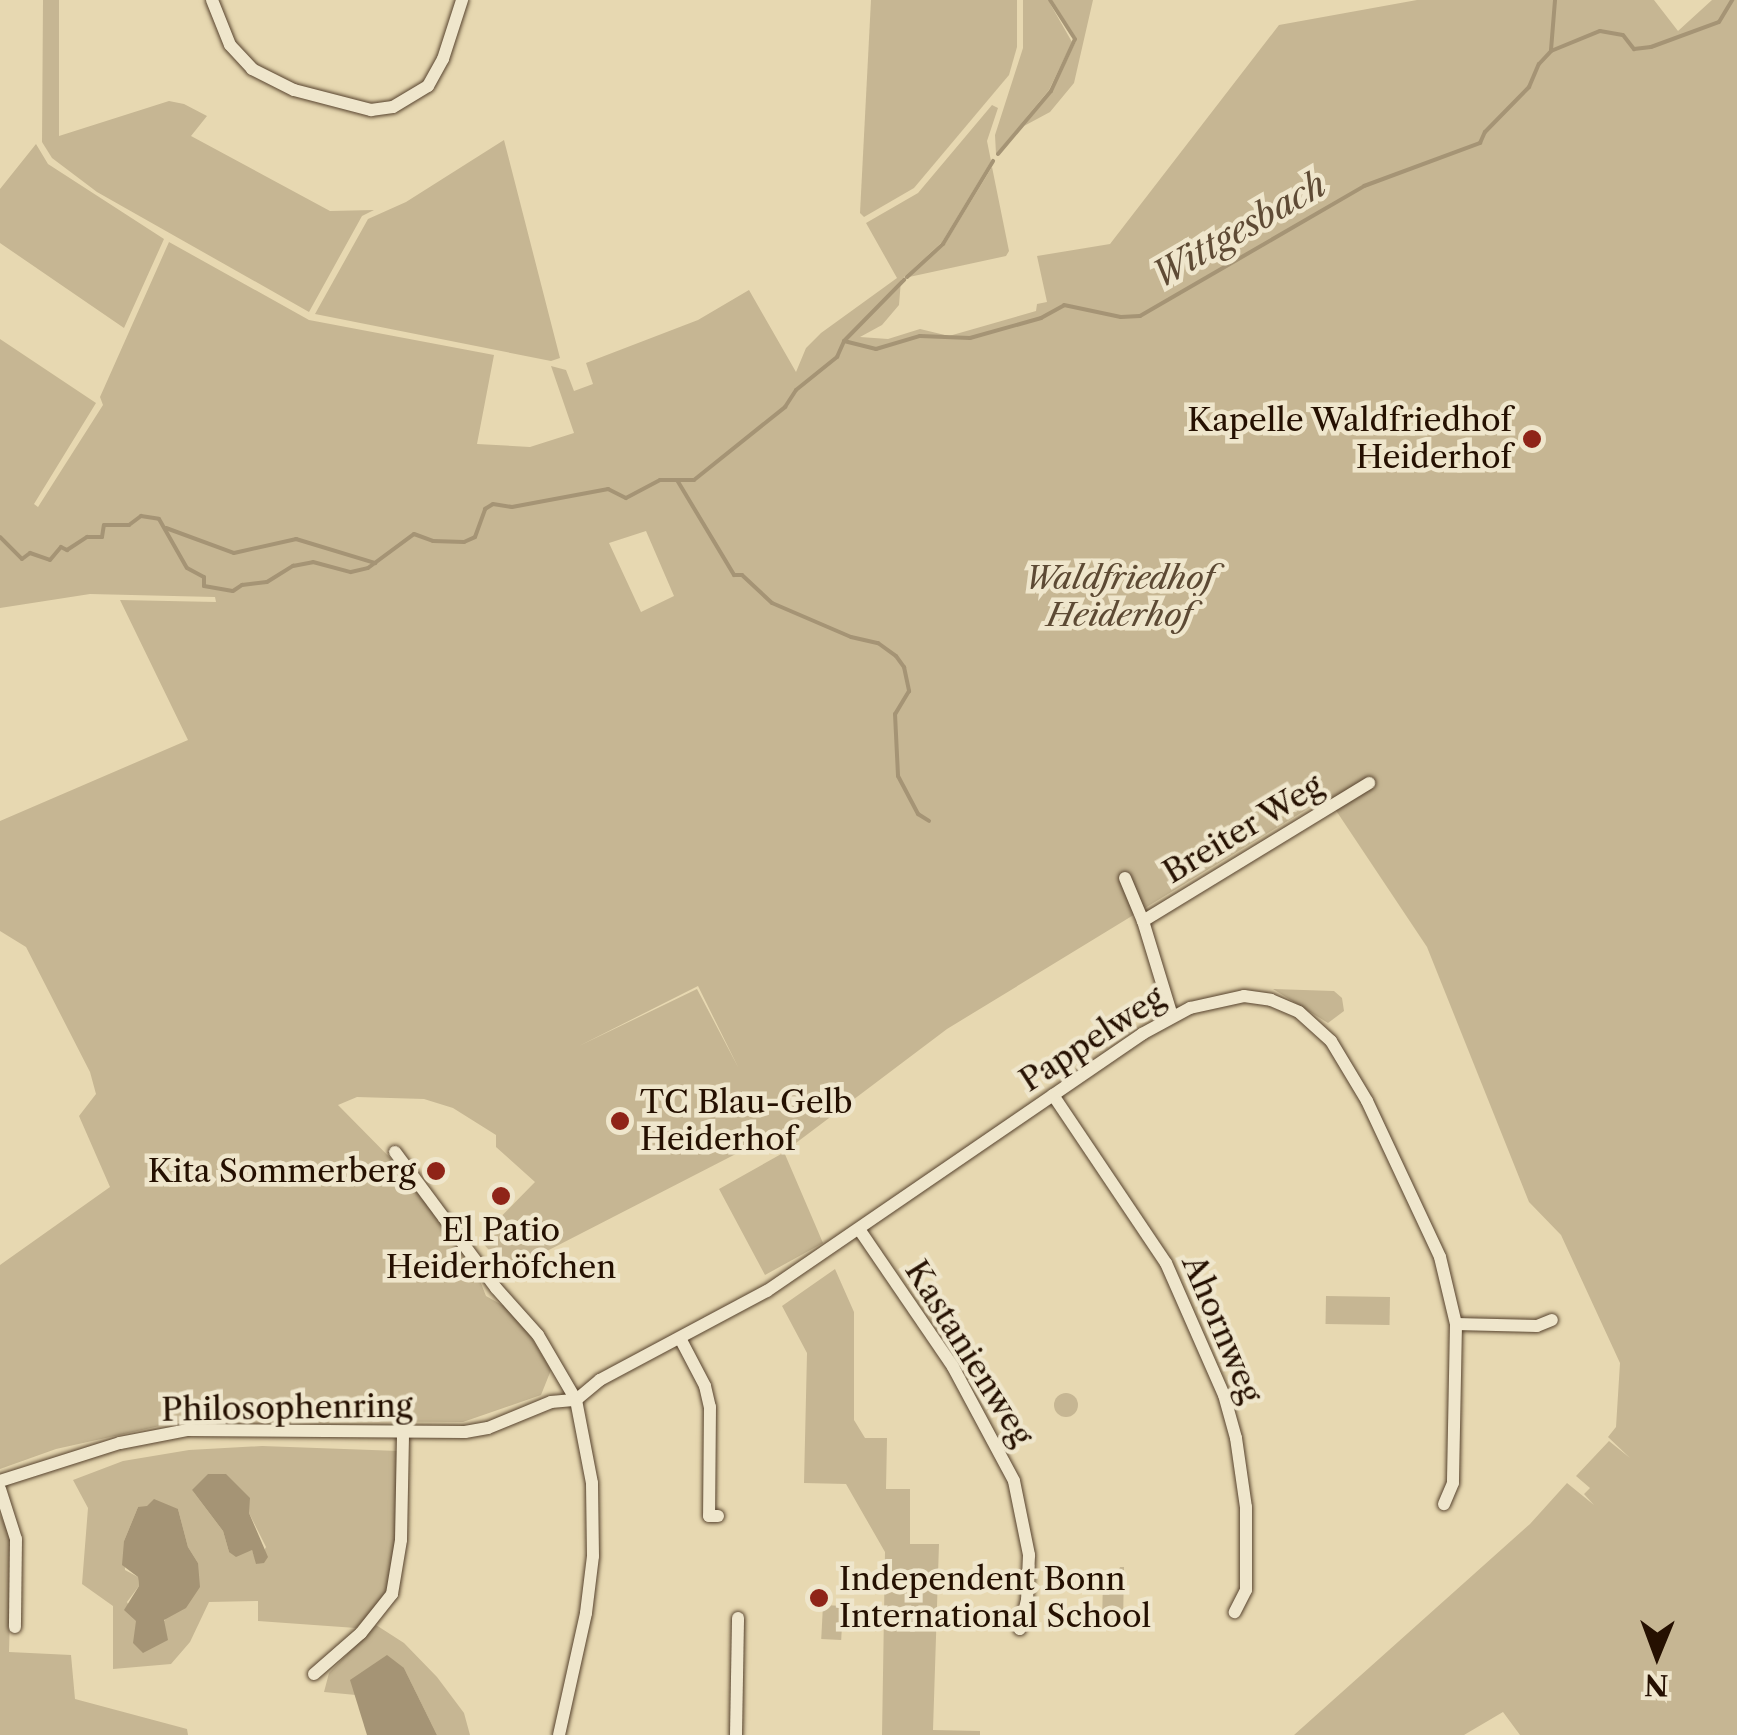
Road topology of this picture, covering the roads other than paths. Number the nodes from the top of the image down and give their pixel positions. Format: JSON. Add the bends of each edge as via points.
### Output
{"nodes":[{"id":1,"x":212,"y":0,"type":"edge"},
{"id":2,"x":462,"y":0,"type":"edge"},
{"id":3,"x":1369,"y":783,"type":"dead end"},
{"id":4,"x":1125,"y":878,"type":"dead end"},
{"id":5,"x":1144,"y":921,"type":"junction"},
{"id":6,"x":1172,"y":1016,"type":"junction"},
{"id":7,"x":1054,"y":1096,"type":"junction"},
{"id":8,"x":395,"y":1152,"type":"dead end"},
{"id":9,"x":859,"y":1229,"type":"junction"},
{"id":10,"x":1552,"y":1320,"type":"dead end"},
{"id":11,"x":1456,"y":1324,"type":"junction"},
{"id":12,"x":681,"y":1340,"type":"junction"},
{"id":13,"x":576,"y":1400,"type":"junction"},
{"id":14,"x":404,"y":1434,"type":"junction"},
{"id":15,"x":0,"y":1481,"type":"edge"},
{"id":16,"x":0,"y":1489,"type":"edge"},
{"id":17,"x":1444,"y":1504,"type":"dead end"},
{"id":18,"x":718,"y":1516,"type":"dead end"},
{"id":19,"x":1235,"y":1612,"type":"dead end"},
{"id":20,"x":738,"y":1618,"type":"dead end"},
{"id":21,"x":15,"y":1627,"type":"dead end"},
{"id":22,"x":1020,"y":1628,"type":"dead end"},
{"id":23,"x":314,"y":1674,"type":"dead end"},
{"id":24,"x":559,"y":1735,"type":"edge"},
{"id":25,"x":736,"y":1735,"type":"edge"}],
"edges":[{"from":1,"to":2,"type":"street","via":[[230,46],[252,70],[294,90],[372,110],[392,107],[428,86]]},
{"from":3,"to":5,"type":"street","name":"Breiter Weg"},
{"from":4,"to":5,"type":"street","name":"Breiter Weg"},
{"from":5,"to":6,"type":"street","name":"Breiter Weg"},
{"from":6,"to":7,"type":"street","name":"Pappelweg"},
{"from":6,"to":11,"type":"street","name":"Pappelweg","via":[[1244,996],[1271,1000],[1318,1027],[1367,1101],[1400,1168],[1440,1257]]},
{"from":7,"to":9,"type":"street","name":"Pappelweg"},
{"from":7,"to":19,"type":"street","name":"Ahornweg","via":[[1166,1264],[1224,1395],[1246,1507],[1246,1590]]},
{"from":8,"to":13,"type":"street","via":[[538,1335]]},
{"from":9,"to":12,"type":"street","name":"Pappelweg"},
{"from":9,"to":22,"type":"street","name":"Kastanienweg","via":[[953,1367],[1014,1481],[1029,1555]]},
{"from":10,"to":11,"type":"street","via":[[1536,1326]]},
{"from":11,"to":17,"type":"street","name":"Pappelweg","via":[[1453,1484]]},
{"from":12,"to":13,"type":"street","name":"Pappelweg","via":[[600,1380]]},
{"from":12,"to":18,"type":"street","via":[[710,1407],[708,1516]]},
{"from":13,"to":14,"type":"street","name":"Philosophenring","via":[[551,1402],[488,1428]]},
{"from":13,"to":24,"type":"street","via":[[592,1483],[593,1556]]},
{"from":14,"to":15,"type":"street","name":"Philosophenring","via":[[187,1430],[120,1442]]},
{"from":14,"to":23,"type":"street","via":[[392,1594],[362,1633]]},
{"from":16,"to":21,"type":"street","via":[[16,1539]]},
{"from":20,"to":25,"type":"street"}]}
